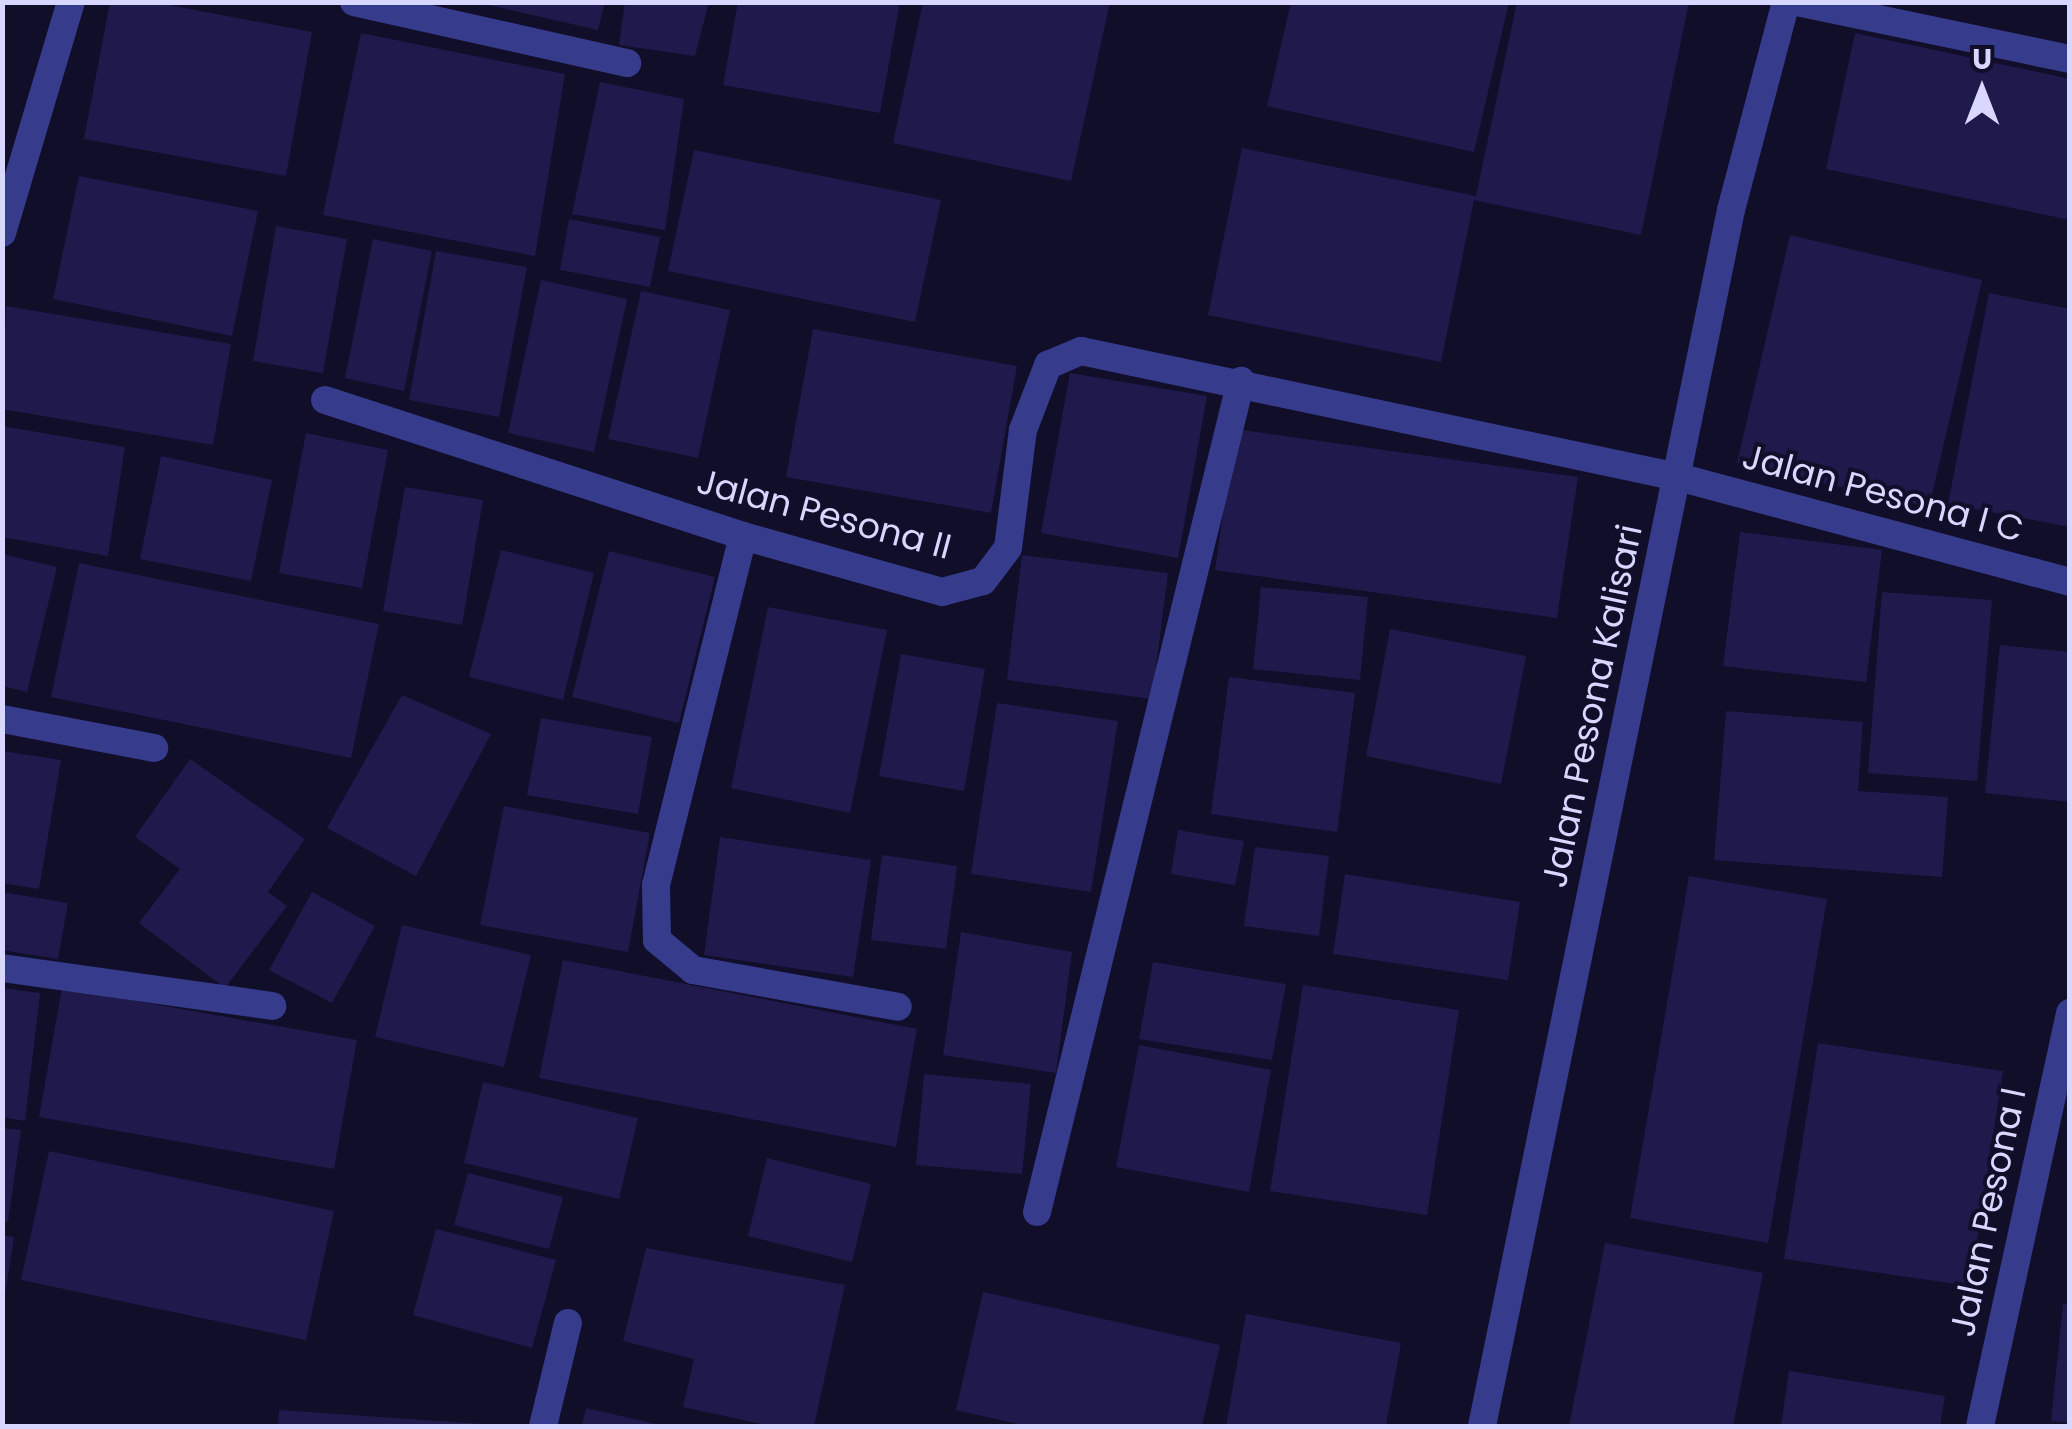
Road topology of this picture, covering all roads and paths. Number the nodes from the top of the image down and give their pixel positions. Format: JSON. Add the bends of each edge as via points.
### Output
{"nodes":[{"id":1,"x":71,"y":2,"type":"edge"},
{"id":2,"x":354,"y":2,"type":"edge"},
{"id":3,"x":1786,"y":2,"type":"edge"},
{"id":4,"x":1797,"y":2,"type":"edge"},
{"id":5,"x":2070,"y":59,"type":"edge"},
{"id":6,"x":627,"y":63,"type":"dead end"},
{"id":7,"x":2,"y":232,"type":"edge"},
{"id":8,"x":1241,"y":381,"type":"junction"},
{"id":9,"x":326,"y":400,"type":"dead end"},
{"id":10,"x":1678,"y":477,"type":"junction"},
{"id":11,"x":744,"y":536,"type":"junction"},
{"id":12,"x":2070,"y":582,"type":"edge"},
{"id":13,"x":2,"y":719,"type":"edge"},
{"id":14,"x":154,"y":748,"type":"dead end"},
{"id":15,"x":2,"y":968,"type":"edge"},
{"id":16,"x":272,"y":1006,"type":"dead end"},
{"id":17,"x":898,"y":1007,"type":"dead end"},
{"id":18,"x":2070,"y":1013,"type":"edge"},
{"id":19,"x":1037,"y":1212,"type":"dead end"},
{"id":20,"x":568,"y":1324,"type":"dead end"},
{"id":21,"x":544,"y":1426,"type":"edge"},
{"id":22,"x":1482,"y":1426,"type":"edge"},
{"id":23,"x":1980,"y":1426,"type":"edge"}],
"edges":[{"from":1,"to":7,"type":"street"},
{"from":2,"to":6,"type":"street"},
{"from":3,"to":10,"type":"street","name":"Jalan Pesona Kalisari","via":[[1732,210]]},
{"from":4,"to":5,"type":"street"},
{"from":8,"to":10,"type":"street","name":"Jalan Pesona II"},
{"from":8,"to":11,"type":"street","name":"Jalan Pesona II","via":[[1080,351],[1048,365],[1023,430],[1008,548],[983,581],[942,592]]},
{"from":8,"to":19,"type":"street"},
{"from":9,"to":11,"type":"street","name":"Jalan Pesona II"},
{"from":10,"to":12,"type":"street","name":"Jalan Pesona I C"},
{"from":10,"to":22,"type":"street","name":"Jalan Pesona Kalisari"},
{"from":11,"to":17,"type":"street","via":[[656,885],[657,940],[693,970]]},
{"from":13,"to":14,"type":"street"},
{"from":15,"to":16,"type":"street"},
{"from":18,"to":23,"type":"street","name":"Jalan Pesona I"},
{"from":20,"to":21,"type":"street"}]}
